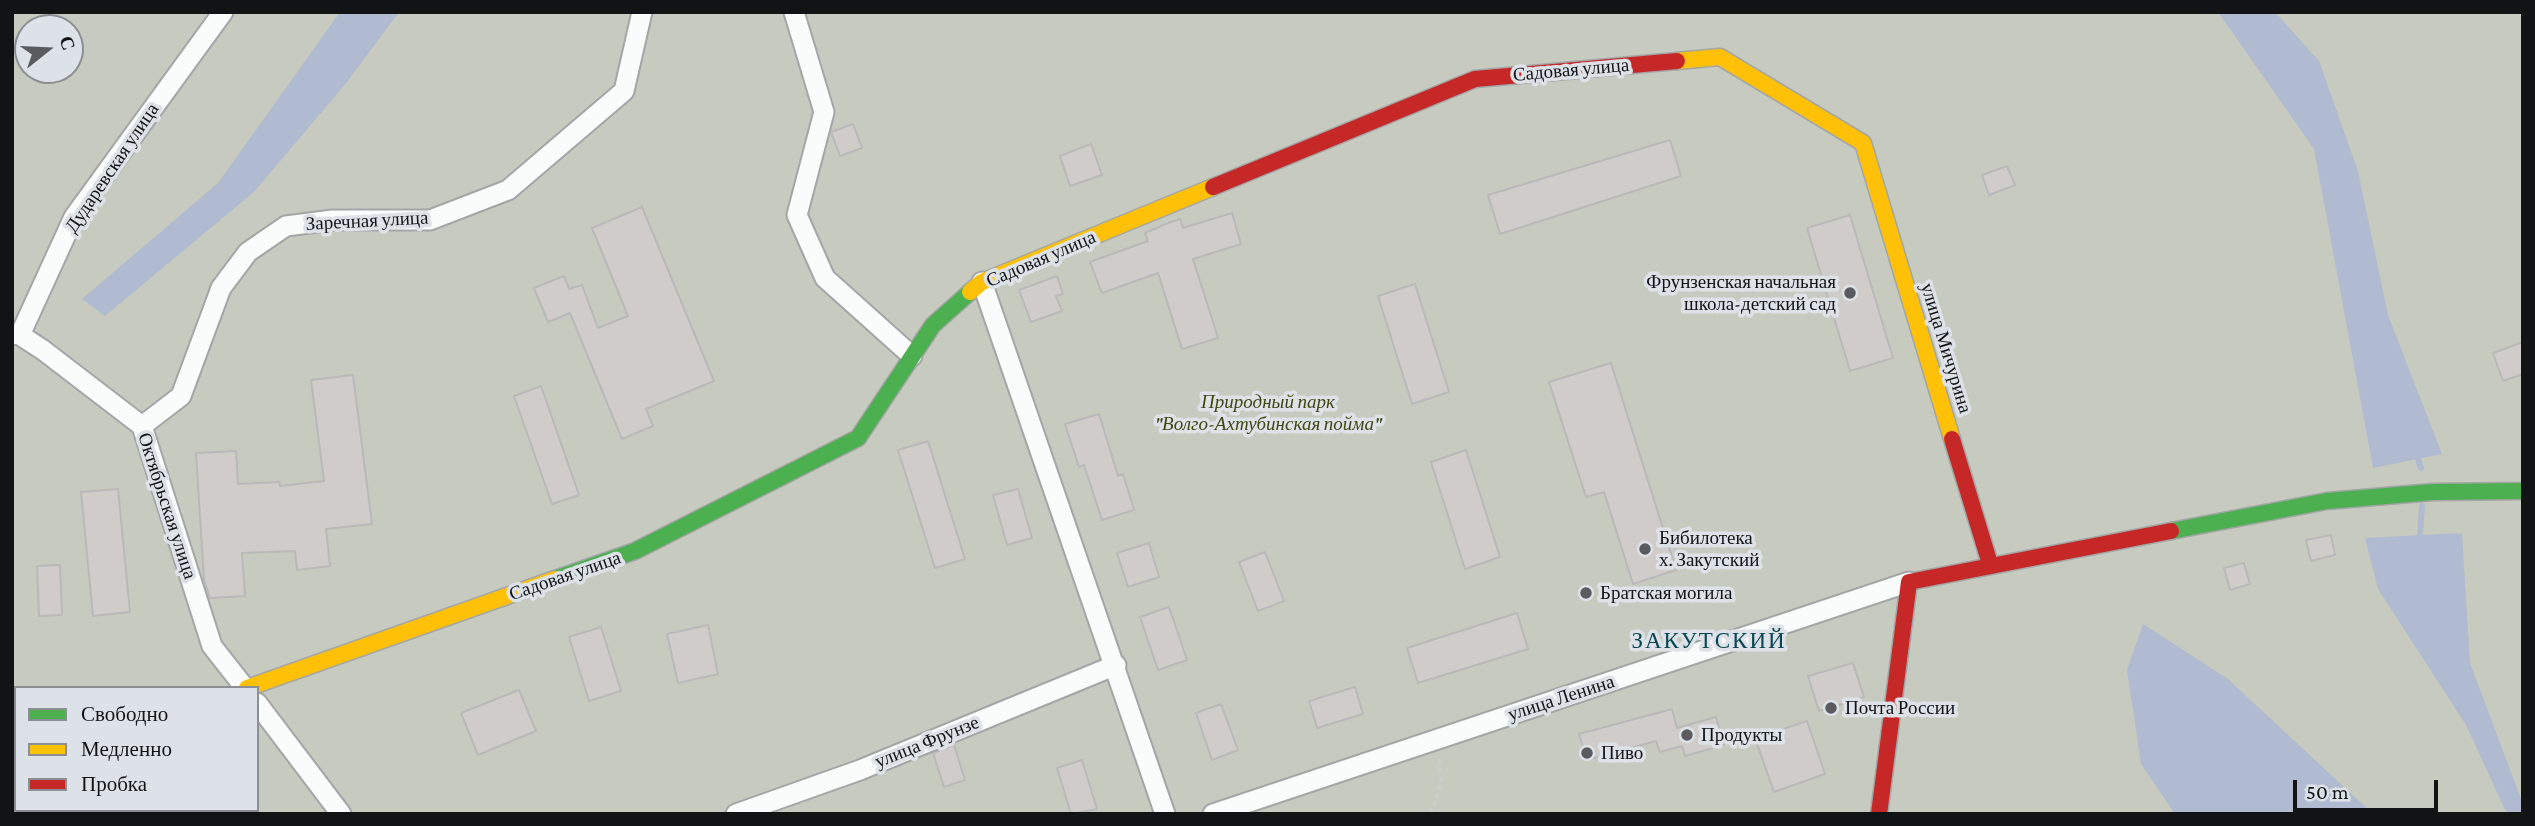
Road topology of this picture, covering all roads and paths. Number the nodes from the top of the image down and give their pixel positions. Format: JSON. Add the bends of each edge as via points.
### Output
{"nodes":[{"id":1,"x":223,"y":12,"type":"edge"},
{"id":2,"x":642,"y":12,"type":"edge"},
{"id":3,"x":794,"y":12,"type":"edge"},
{"id":4,"x":1863,"y":143,"type":"joint"},
{"id":5,"x":982,"y":282,"type":"junction"},
{"id":6,"x":16,"y":334,"type":"edge"},
{"id":7,"x":912,"y":356,"type":"junction"},
{"id":8,"x":142,"y":426,"type":"junction"},
{"id":9,"x":2523,"y":491,"type":"edge"},
{"id":10,"x":1990,"y":565,"type":"junction"},
{"id":11,"x":1909,"y":582,"type":"junction"},
{"id":12,"x":1116,"y":665,"type":"junction"},
{"id":13,"x":244,"y":686,"type":"edge"},
{"id":14,"x":252,"y":686,"type":"edge"},
{"id":15,"x":259,"y":706,"type":"edge"},
{"id":16,"x":1437,"y":739,"type":"junction"},
{"id":17,"x":341,"y":814,"type":"edge"},
{"id":18,"x":736,"y":814,"type":"edge"},
{"id":19,"x":1166,"y":814,"type":"edge"},
{"id":20,"x":1213,"y":814,"type":"edge"},
{"id":21,"x":1431,"y":814,"type":"edge"},
{"id":22,"x":1879,"y":814,"type":"edge"}],
"edges":[{"from":1,"to":6,"type":"street","name":"Дударевская улица","via":[[74,217]]},
{"from":2,"to":8,"type":"street","name":"Заречная улица","via":[[624,90],[508,190],[430,220],[333,220],[286,226],[248,252],[221,288],[181,396]]},
{"from":3,"to":7,"type":"street","via":[[824,112],[797,215],[825,278]]},
{"from":4,"to":5,"type":"street","name":"Садовая улица","via":[[1720,57],[1475,79]]},
{"from":4,"to":10,"type":"street","name":"улица Мичурина"},
{"from":5,"to":7,"type":"street","name":"Садовая улица","via":[[933,325]]},
{"from":5,"to":12,"type":"street"},
{"from":6,"to":8,"type":"street","name":"Октябрьская улица"},
{"from":7,"to":14,"type":"street","name":"Садовая улица","via":[[858,438],[635,551]]},
{"from":8,"to":13,"type":"street","name":"Октябрьская улица","via":[[212,646]]},
{"from":9,"to":10,"type":"street","via":[[2432,492],[2327,501]]},
{"from":10,"to":11,"type":"street"},
{"from":11,"to":16,"type":"street","name":"улица Ленина"},
{"from":11,"to":22,"type":"street"},
{"from":12,"to":18,"type":"street","name":"улица Фрунзе","via":[[860,770]]},
{"from":12,"to":19,"type":"street"},
{"from":15,"to":17,"type":"street"},
{"from":16,"to":20,"type":"street","name":"улица Ленина"},
{"from":16,"to":21,"type":"path","via":[[1441,783]]}]}
